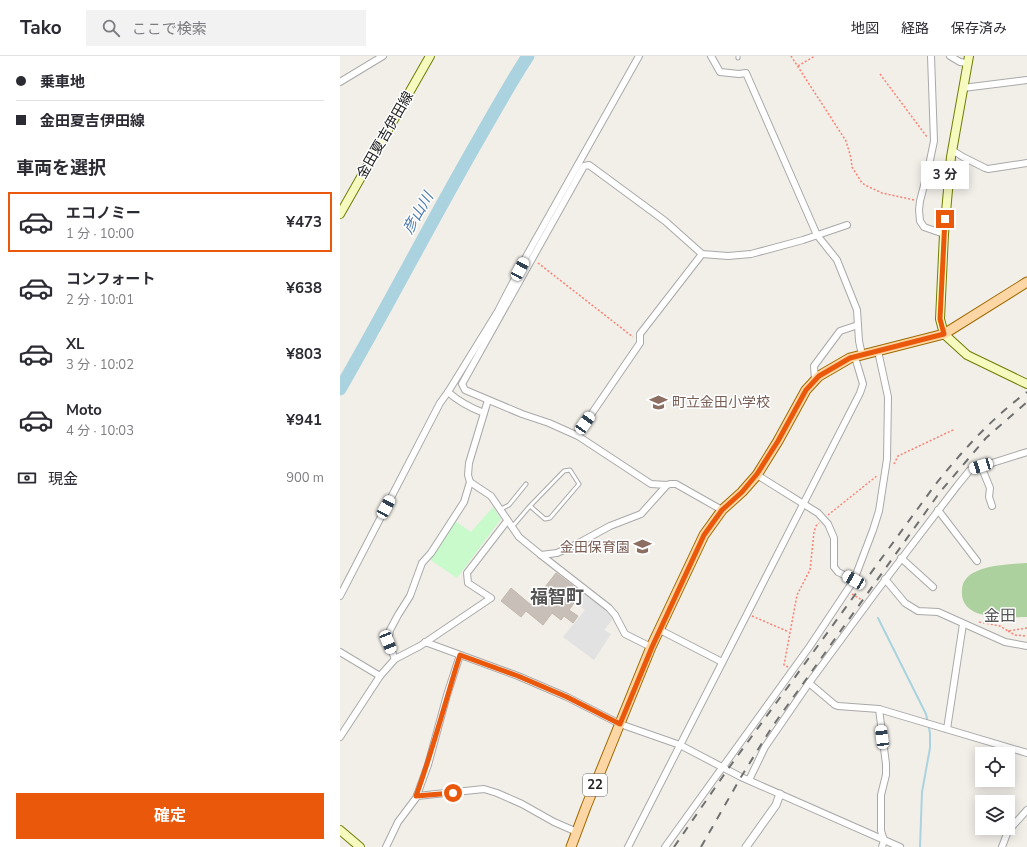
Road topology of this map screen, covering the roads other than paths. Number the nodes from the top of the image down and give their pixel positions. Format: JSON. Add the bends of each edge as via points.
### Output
{"nodes":[{"id":1,"x":383,"y":56,"type":"edge"},
{"id":2,"x":430,"y":56,"type":"edge"},
{"id":3,"x":639,"y":56,"type":"edge"},
{"id":4,"x":711,"y":56,"type":"edge"},
{"id":5,"x":931,"y":56,"type":"edge"},
{"id":6,"x":950,"y":56,"type":"edge"},
{"id":7,"x":968,"y":60,"type":"edge"},
{"id":8,"x":1027,"y":80,"type":"edge"},
{"id":9,"x":340,"y":82,"type":"edge"},
{"id":10,"x":963,"y":88,"type":"junction"},
{"id":11,"x":952,"y":150,"type":"junction"},
{"id":12,"x":1027,"y":163,"type":"edge"},
{"id":13,"x":340,"y":214,"type":"edge"},
{"id":14,"x":847,"y":225,"type":"dead end"},
{"id":15,"x":542,"y":230,"type":"junction"},
{"id":16,"x":547,"y":234,"type":"junction"},
{"id":17,"x":944,"y":234,"type":"junction"},
{"id":18,"x":817,"y":235,"type":"junction"},
{"id":19,"x":702,"y":254,"type":"junction"},
{"id":20,"x":1027,"y":282,"type":"edge"},
{"id":21,"x":858,"y":325,"type":"junction"},
{"id":22,"x":944,"y":334,"type":"junction"},
{"id":23,"x":878,"y":351,"type":"junction"},
{"id":24,"x":858,"y":356,"type":"junction"},
{"id":25,"x":815,"y":380,"type":"junction"},
{"id":26,"x":1026,"y":383,"type":"edge"},
{"id":27,"x":448,"y":392,"type":"junction"},
{"id":28,"x":488,"y":400,"type":"junction"},
{"id":29,"x":484,"y":413,"type":"junction"},
{"id":30,"x":577,"y":435,"type":"junction"},
{"id":31,"x":1027,"y":452,"type":"edge"},
{"id":32,"x":981,"y":466,"type":"junction"},
{"id":33,"x":757,"y":474,"type":"junction"},
{"id":34,"x":470,"y":482,"type":"junction"},
{"id":35,"x":526,"y":484,"type":"dead end"},
{"id":36,"x":667,"y":485,"type":"junction"},
{"id":37,"x":802,"y":505,"type":"junction"},
{"id":38,"x":530,"y":506,"type":"junction"},
{"id":39,"x":992,"y":506,"type":"dead end"},
{"id":40,"x":501,"y":509,"type":"junction"},
{"id":41,"x":722,"y":510,"type":"junction"},
{"id":42,"x":938,"y":510,"type":"junction"},
{"id":43,"x":507,"y":521,"type":"junction"},
{"id":44,"x":512,"y":527,"type":"junction"},
{"id":45,"x":540,"y":555,"type":"junction"},
{"id":46,"x":901,"y":558,"type":"junction"},
{"id":47,"x":977,"y":561,"type":"dead end"},
{"id":48,"x":885,"y":579,"type":"junction"},
{"id":49,"x":854,"y":580,"type":"junction"},
{"id":50,"x":933,"y":587,"type":"dead end"},
{"id":51,"x":340,"y":596,"type":"edge"},
{"id":52,"x":966,"y":625,"type":"junction"},
{"id":53,"x":660,"y":630,"type":"junction"},
{"id":54,"x":425,"y":642,"type":"junction"},
{"id":55,"x":1027,"y":646,"type":"edge"},
{"id":56,"x":652,"y":647,"type":"junction"},
{"id":57,"x":340,"y":652,"type":"edge"},
{"id":58,"x":460,"y":655,"type":"junction"},
{"id":59,"x":395,"y":659,"type":"junction"},
{"id":60,"x":722,"y":662,"type":"junction"},
{"id":61,"x":380,"y":676,"type":"junction"},
{"id":62,"x":809,"y":683,"type":"junction"},
{"id":63,"x":879,"y":709,"type":"junction"},
{"id":64,"x":620,"y":724,"type":"junction"},
{"id":65,"x":947,"y":729,"type":"junction"},
{"id":66,"x":340,"y":738,"type":"edge"},
{"id":67,"x":680,"y":745,"type":"junction"},
{"id":68,"x":1027,"y":753,"type":"edge"},
{"id":69,"x":722,"y":766,"type":"junction"},
{"id":70,"x":750,"y":780,"type":"junction"},
{"id":71,"x":780,"y":794,"type":"junction"},
{"id":72,"x":416,"y":796,"type":"junction"},
{"id":73,"x":1027,"y":810,"type":"edge"},
{"id":74,"x":340,"y":830,"type":"edge"},
{"id":75,"x":577,"y":832,"type":"junction"},
{"id":76,"x":884,"y":840,"type":"junction"},
{"id":77,"x":360,"y":847,"type":"edge"},
{"id":78,"x":386,"y":847,"type":"edge"},
{"id":79,"x":571,"y":847,"type":"edge"},
{"id":80,"x":628,"y":847,"type":"edge"},
{"id":81,"x":665,"y":847,"type":"edge"},
{"id":82,"x":746,"y":847,"type":"edge"},
{"id":83,"x":882,"y":847,"type":"edge"},
{"id":84,"x":900,"y":847,"type":"edge"},
{"id":85,"x":1002,"y":847,"type":"edge"}],
"edges":[{"from":1,"to":9,"type":"street"},
{"from":2,"to":13,"type":"main road","name":"金田夏吉伊田線"},
{"from":3,"to":15,"type":"street"},
{"from":4,"to":18,"type":"street","via":[[720,72],[746,73]]},
{"from":5,"to":17,"type":"street","via":[[934,141],[920,201],[920,221],[924,227]]},
{"from":6,"to":7,"type":"street","via":[[960,62]]},
{"from":7,"to":10,"type":"main road"},
{"from":8,"to":10,"type":"street"},
{"from":10,"to":11,"type":"main road"},
{"from":11,"to":12,"type":"street","via":[[988,169]]},
{"from":11,"to":17,"type":"main road"},
{"from":14,"to":18,"type":"street"},
{"from":15,"to":16,"type":"street"},
{"from":15,"to":27,"type":"street","via":[[498,311]]},
{"from":16,"to":19,"type":"street","via":[[584,166],[589,165],[665,221]]},
{"from":16,"to":28,"type":"street","via":[[462,384],[465,390]]},
{"from":17,"to":22,"type":"main road","via":[[940,319]]},
{"from":18,"to":19,"type":"street","via":[[751,254]]},
{"from":18,"to":21,"type":"street","via":[[837,260],[857,310]]},
{"from":19,"to":30,"type":"street","via":[[640,334],[640,343]]},
{"from":20,"to":22,"type":"main road","number":"22"},
{"from":21,"to":24,"type":"street"},
{"from":21,"to":25,"type":"street","via":[[840,331],[814,366]]},
{"from":22,"to":23,"type":"main road","number":"22"},
{"from":22,"to":26,"type":"main road","via":[[967,354]]},
{"from":23,"to":24,"type":"main road","number":"22"},
{"from":23,"to":49,"type":"street","via":[[888,397],[887,459],[873,530]]},
{"from":24,"to":25,"type":"main road","number":"22","via":[[850,358]]},
{"from":24,"to":37,"type":"street","via":[[863,384],[860,393]]},
{"from":25,"to":33,"type":"main road","number":"22","via":[[806,390]]},
{"from":27,"to":29,"type":"street"},
{"from":27,"to":51,"type":"street"},
{"from":28,"to":29,"type":"street"},
{"from":28,"to":30,"type":"street"},
{"from":29,"to":34,"type":"street","via":[[469,463]]},
{"from":30,"to":36,"type":"street","via":[[651,484]]},
{"from":31,"to":32,"type":"street"},
{"from":32,"to":39,"type":"street","via":[[990,488]]},
{"from":32,"to":42,"type":"street","via":[[970,470]]},
{"from":33,"to":37,"type":"street"},
{"from":33,"to":41,"type":"main road","number":"22"},
{"from":34,"to":40,"type":"street","via":[[491,496]]},
{"from":34,"to":59,"type":"street","via":[[464,502],[422,563],[410,596],[390,630],[388,642]]},
{"from":35,"to":40,"type":"lane","via":[[509,505]]},
{"from":36,"to":41,"type":"street","via":[[676,484]]},
{"from":36,"to":45,"type":"street","via":[[641,514],[610,526],[557,553]]},
{"from":37,"to":49,"type":"street","via":[[818,513],[828,524],[834,538],[834,567],[838,572]]},
{"from":37,"to":60,"type":"street"},
{"from":38,"to":38,"type":"lane","via":[[564,471],[570,470],[579,484],[550,518],[545,519]]},
{"from":38,"to":44,"type":"lane"},
{"from":40,"to":43,"type":"street"},
{"from":41,"to":53,"type":"main road","number":"22","via":[[704,535]]},
{"from":42,"to":46,"type":"street"},
{"from":42,"to":47,"type":"street"},
{"from":43,"to":44,"type":"street"},
{"from":43,"to":54,"type":"street","via":[[467,573],[468,583],[491,598]]},
{"from":44,"to":45,"type":"street","via":[[519,537]]},
{"from":45,"to":56,"type":"street","via":[[616,614],[625,634]]},
{"from":46,"to":48,"type":"street"},
{"from":46,"to":50,"type":"street"},
{"from":48,"to":52,"type":"street","via":[[905,603],[918,611],[938,612]]},
{"from":48,"to":62,"type":"street"},
{"from":49,"to":69,"type":"street","via":[[814,640]]},
{"from":52,"to":55,"type":"street","via":[[1005,642]]},
{"from":52,"to":65,"type":"street"},
{"from":53,"to":56,"type":"main road","number":"22"},
{"from":53,"to":60,"type":"street"},
{"from":54,"to":58,"type":"street"},
{"from":54,"to":59,"type":"street"},
{"from":56,"to":64,"type":"main road","number":"22"},
{"from":57,"to":61,"type":"street"},
{"from":58,"to":64,"type":"street","via":[[567,697]]},
{"from":58,"to":72,"type":"street","via":[[428,765]]},
{"from":59,"to":61,"type":"street"},
{"from":60,"to":67,"type":"street"},
{"from":61,"to":66,"type":"street"},
{"from":62,"to":63,"type":"street","via":[[838,706]]},
{"from":62,"to":70,"type":"street","via":[[765,747]]},
{"from":63,"to":65,"type":"street"},
{"from":63,"to":76,"type":"street","via":[[886,764],[881,795],[881,831]]},
{"from":64,"to":67,"type":"street"},
{"from":64,"to":75,"type":"main road","number":"22"},
{"from":65,"to":68,"type":"street"},
{"from":67,"to":69,"type":"street"},
{"from":67,"to":80,"type":"street"},
{"from":69,"to":70,"type":"street"},
{"from":69,"to":81,"type":"street"},
{"from":70,"to":71,"type":"street"},
{"from":71,"to":76,"type":"street"},
{"from":71,"to":82,"type":"street","via":[[776,805]]},
{"from":72,"to":75,"type":"street","via":[[484,790],[522,804]]},
{"from":72,"to":78,"type":"street","via":[[398,822]]},
{"from":73,"to":85,"type":"street","via":[[1008,831]]},
{"from":74,"to":77,"type":"main road"},
{"from":75,"to":79,"type":"main road","number":"22"},
{"from":76,"to":83,"type":"street"},
{"from":76,"to":84,"type":"street"}]}
